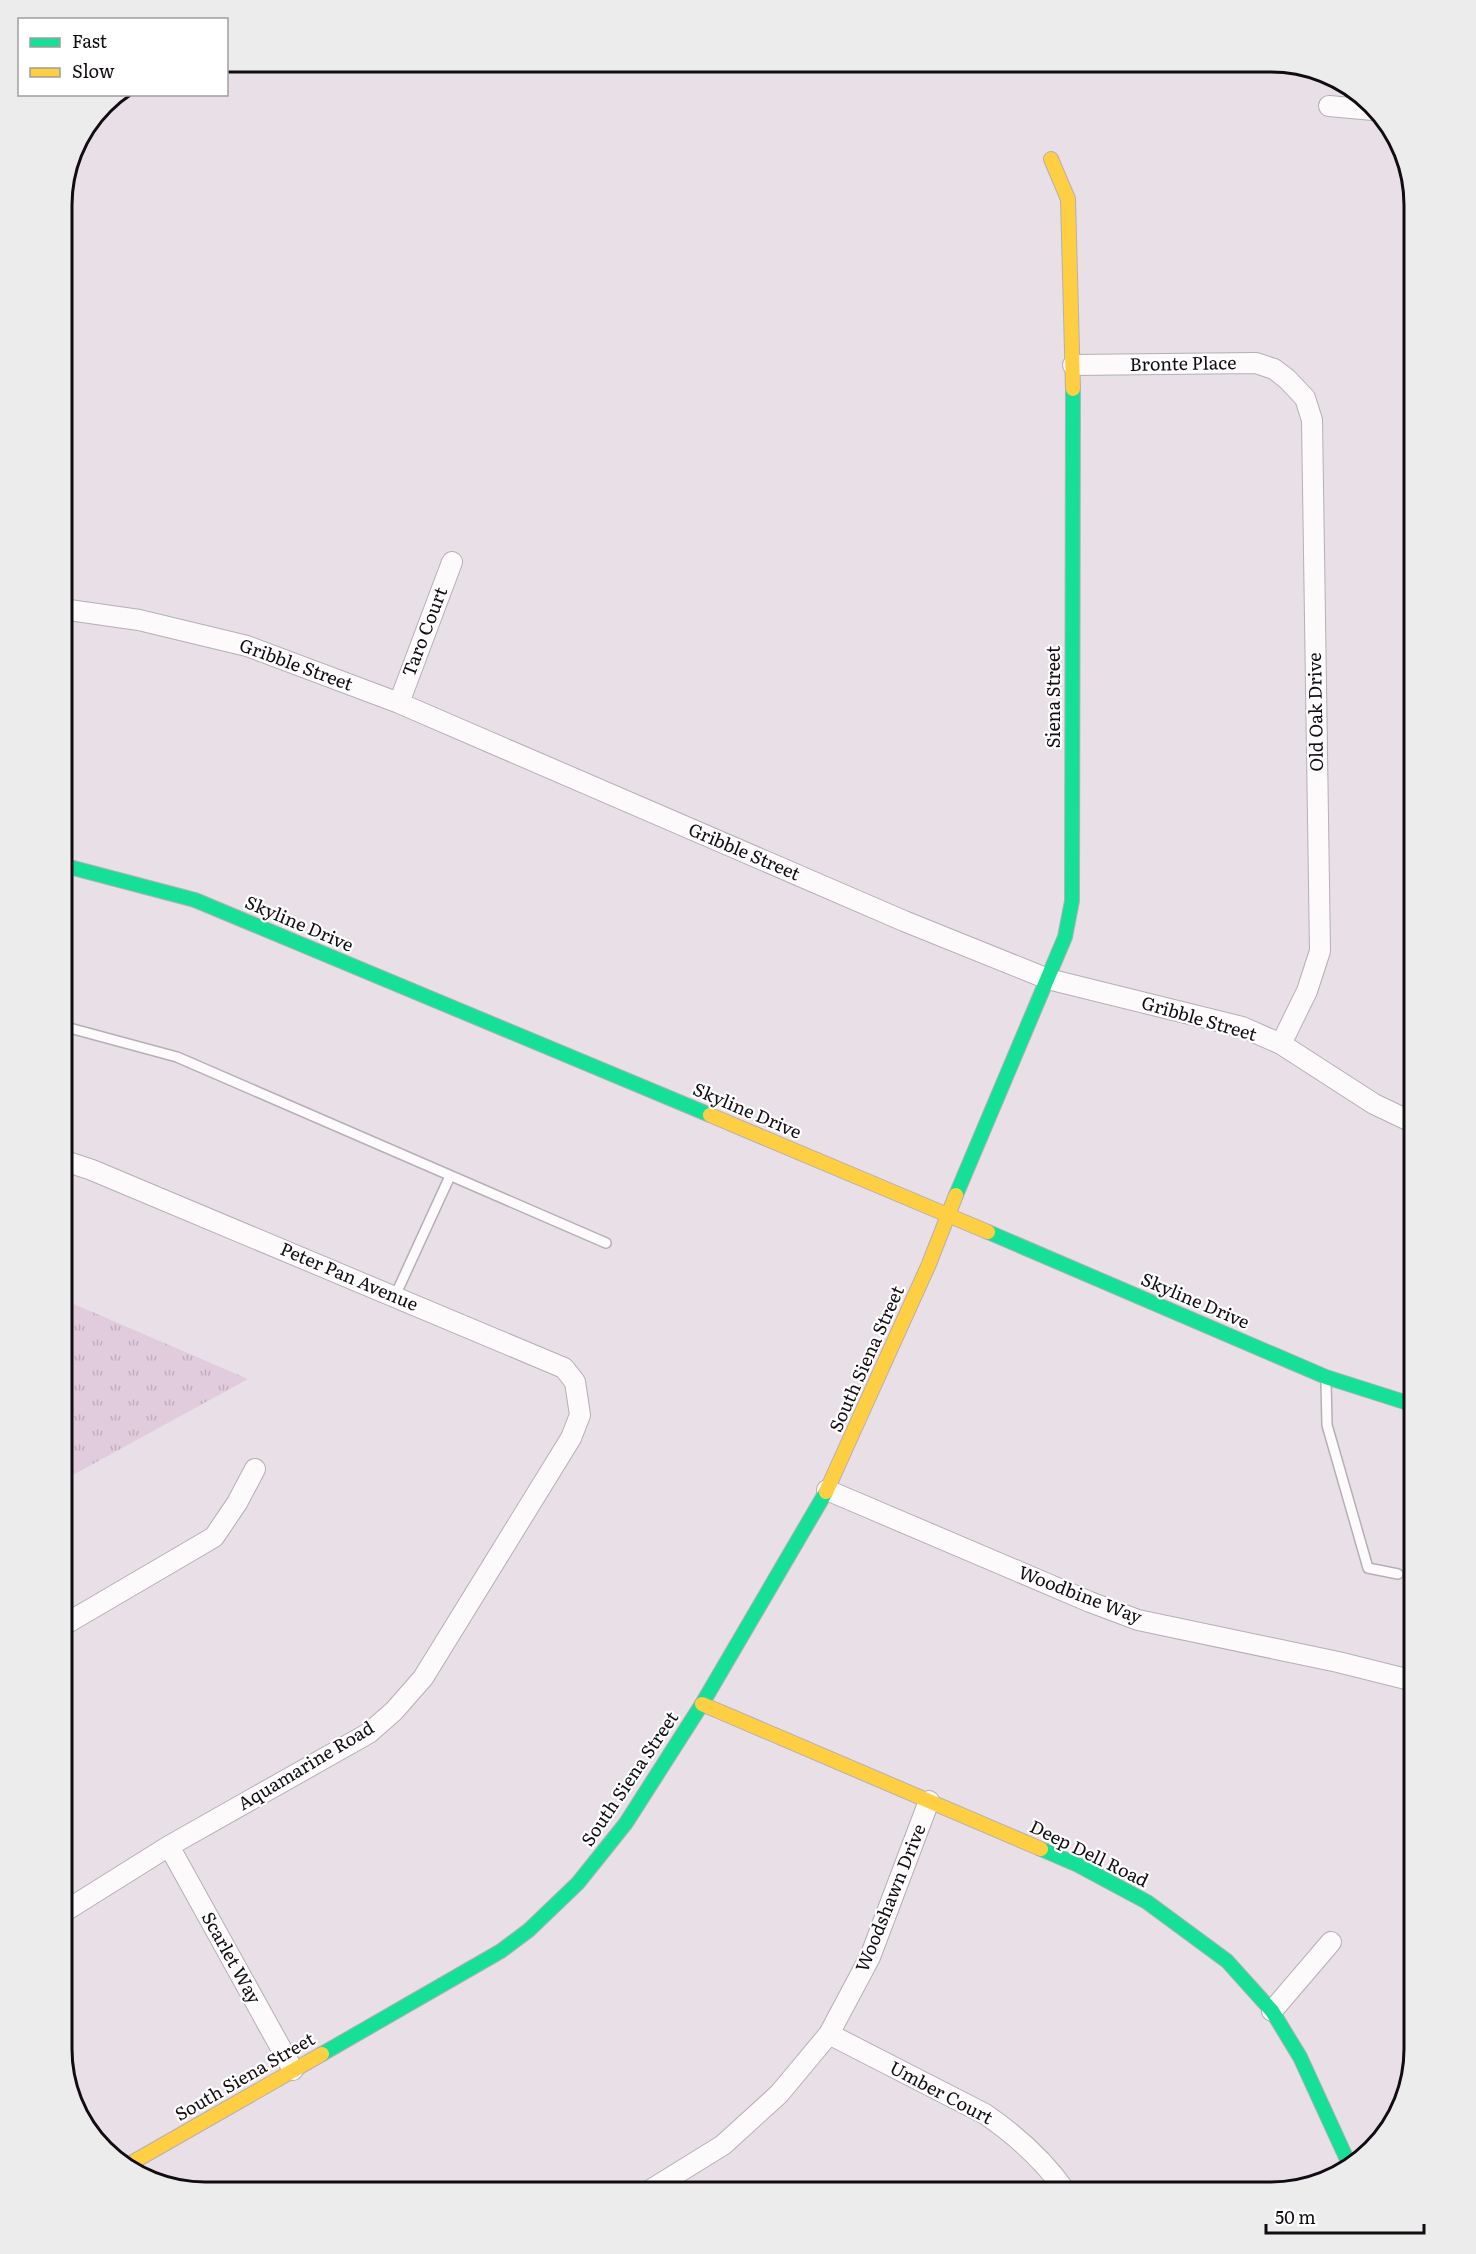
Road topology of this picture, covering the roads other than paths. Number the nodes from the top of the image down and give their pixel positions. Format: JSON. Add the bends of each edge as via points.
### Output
{"nodes":[{"id":1,"x":1329,"y":106,"type":"dead end"},
{"id":2,"x":1363,"y":109,"type":"edge"},
{"id":3,"x":1051,"y":159,"type":"dead end"},
{"id":4,"x":1073,"y":365,"type":"junction"},
{"id":5,"x":1287,"y":379,"type":"joint"},
{"id":6,"x":452,"y":562,"type":"dead end"},
{"id":7,"x":72,"y":610,"type":"edge"},
{"id":8,"x":399,"y":703,"type":"junction"},
{"id":9,"x":72,"y":868,"type":"edge"},
{"id":10,"x":1048,"y":979,"type":"junction"},
{"id":11,"x":72,"y":1029,"type":"edge"},
{"id":12,"x":1281,"y":1044,"type":"junction"},
{"id":13,"x":1404,"y":1118,"type":"edge"},
{"id":14,"x":72,"y":1163,"type":"edge"},
{"id":15,"x":450,"y":1176,"type":"junction"},
{"id":16,"x":949,"y":1215,"type":"junction"},
{"id":17,"x":606,"y":1242,"type":"dead end"},
{"id":18,"x":395,"y":1296,"type":"junction"},
{"id":19,"x":1326,"y":1377,"type":"junction"},
{"id":20,"x":1404,"y":1403,"type":"edge"},
{"id":21,"x":571,"y":1438,"type":"joint"},
{"id":22,"x":255,"y":1468,"type":"dead end"},
{"id":23,"x":827,"y":1490,"type":"junction"},
{"id":24,"x":1398,"y":1574,"type":"dead end"},
{"id":25,"x":72,"y":1620,"type":"edge"},
{"id":26,"x":1404,"y":1678,"type":"edge"},
{"id":27,"x":702,"y":1704,"type":"junction"},
{"id":28,"x":929,"y":1801,"type":"junction"},
{"id":29,"x":169,"y":1846,"type":"junction"},
{"id":30,"x":72,"y":1907,"type":"edge"},
{"id":31,"x":1331,"y":1942,"type":"dead end"},
{"id":32,"x":1272,"y":2010,"type":"junction"},
{"id":33,"x":829,"y":2034,"type":"junction"},
{"id":34,"x":293,"y":2070,"type":"junction"},
{"id":35,"x":1346,"y":2158,"type":"edge"},
{"id":36,"x":135,"y":2161,"type":"edge"},
{"id":37,"x":663,"y":2182,"type":"edge"},
{"id":38,"x":1058,"y":2182,"type":"edge"}],
"edges":[{"from":1,"to":2,"type":"street"},
{"from":3,"to":4,"type":"street","name":"Siena Street","via":[[1068,199]]},
{"from":4,"to":5,"type":"street","name":"Bronte Place","via":[[1256,363]]},
{"from":4,"to":10,"type":"street","name":"Siena Street","via":[[1072,901],[1065,937]]},
{"from":5,"to":12,"type":"street","name":"Old Oak Drive","via":[[1305,398],[1312,420],[1320,951],[1307,991]]},
{"from":6,"to":8,"type":"street","name":"Taro Court"},
{"from":7,"to":8,"type":"street","name":"Gribble Street","via":[[139,620],[247,646]]},
{"from":8,"to":10,"type":"street","name":"Gribble Street"},
{"from":9,"to":16,"type":"street","name":"Skyline Drive","via":[[195,900]]},
{"from":10,"to":12,"type":"street","name":"Gribble Street","via":[[1242,1027]]},
{"from":10,"to":16,"type":"street","name":"Siena Street"},
{"from":11,"to":15,"type":"lane","via":[[177,1057]]},
{"from":12,"to":13,"type":"street","name":"Gribble Street","via":[[1374,1104]]},
{"from":14,"to":18,"type":"street","name":"Peter Pan Avenue"},
{"from":15,"to":17,"type":"lane"},
{"from":15,"to":18,"type":"lane"},
{"from":16,"to":19,"type":"street","name":"Skyline Drive"},
{"from":16,"to":23,"type":"street","name":"South Siena Street"},
{"from":18,"to":21,"type":"street","name":"Peter Pan Avenue","via":[[564,1368],[575,1382],[580,1415]]},
{"from":19,"to":20,"type":"street","name":"Skyline Drive"},
{"from":19,"to":24,"type":"lane","via":[[1327,1425],[1368,1568]]},
{"from":21,"to":29,"type":"street","name":"Aquamarine Road","via":[[423,1678],[394,1711],[369,1733]]},
{"from":22,"to":25,"type":"street","via":[[214,1537]]},
{"from":23,"to":26,"type":"street","name":"Woodbine Way","via":[[1138,1620]]},
{"from":23,"to":27,"type":"street","name":"South Siena Street"},
{"from":27,"to":28,"type":"street","name":"Deep Dell Road"},
{"from":27,"to":34,"type":"street","name":"South Siena Street","via":[[626,1823],[554,1907],[501,1951]]},
{"from":28,"to":32,"type":"street","name":"Deep Dell Road","via":[[1078,1865],[1147,1902],[1227,1961]]},
{"from":28,"to":33,"type":"street","name":"Woodshawn Drive","via":[[870,1957]]},
{"from":29,"to":30,"type":"street","name":"Aquamarine Road"},
{"from":29,"to":34,"type":"street","name":"Scarlet Way"},
{"from":31,"to":32,"type":"street"},
{"from":32,"to":35,"type":"street","name":"Deep Dell Road","via":[[1300,2057]]},
{"from":33,"to":37,"type":"street","name":"Woodshawn Drive","via":[[779,2094],[723,2145]]},
{"from":33,"to":38,"type":"street","name":"Umber Court","via":[[985,2114],[1037,2156]]},
{"from":34,"to":36,"type":"street","name":"South Siena Street"}]}
